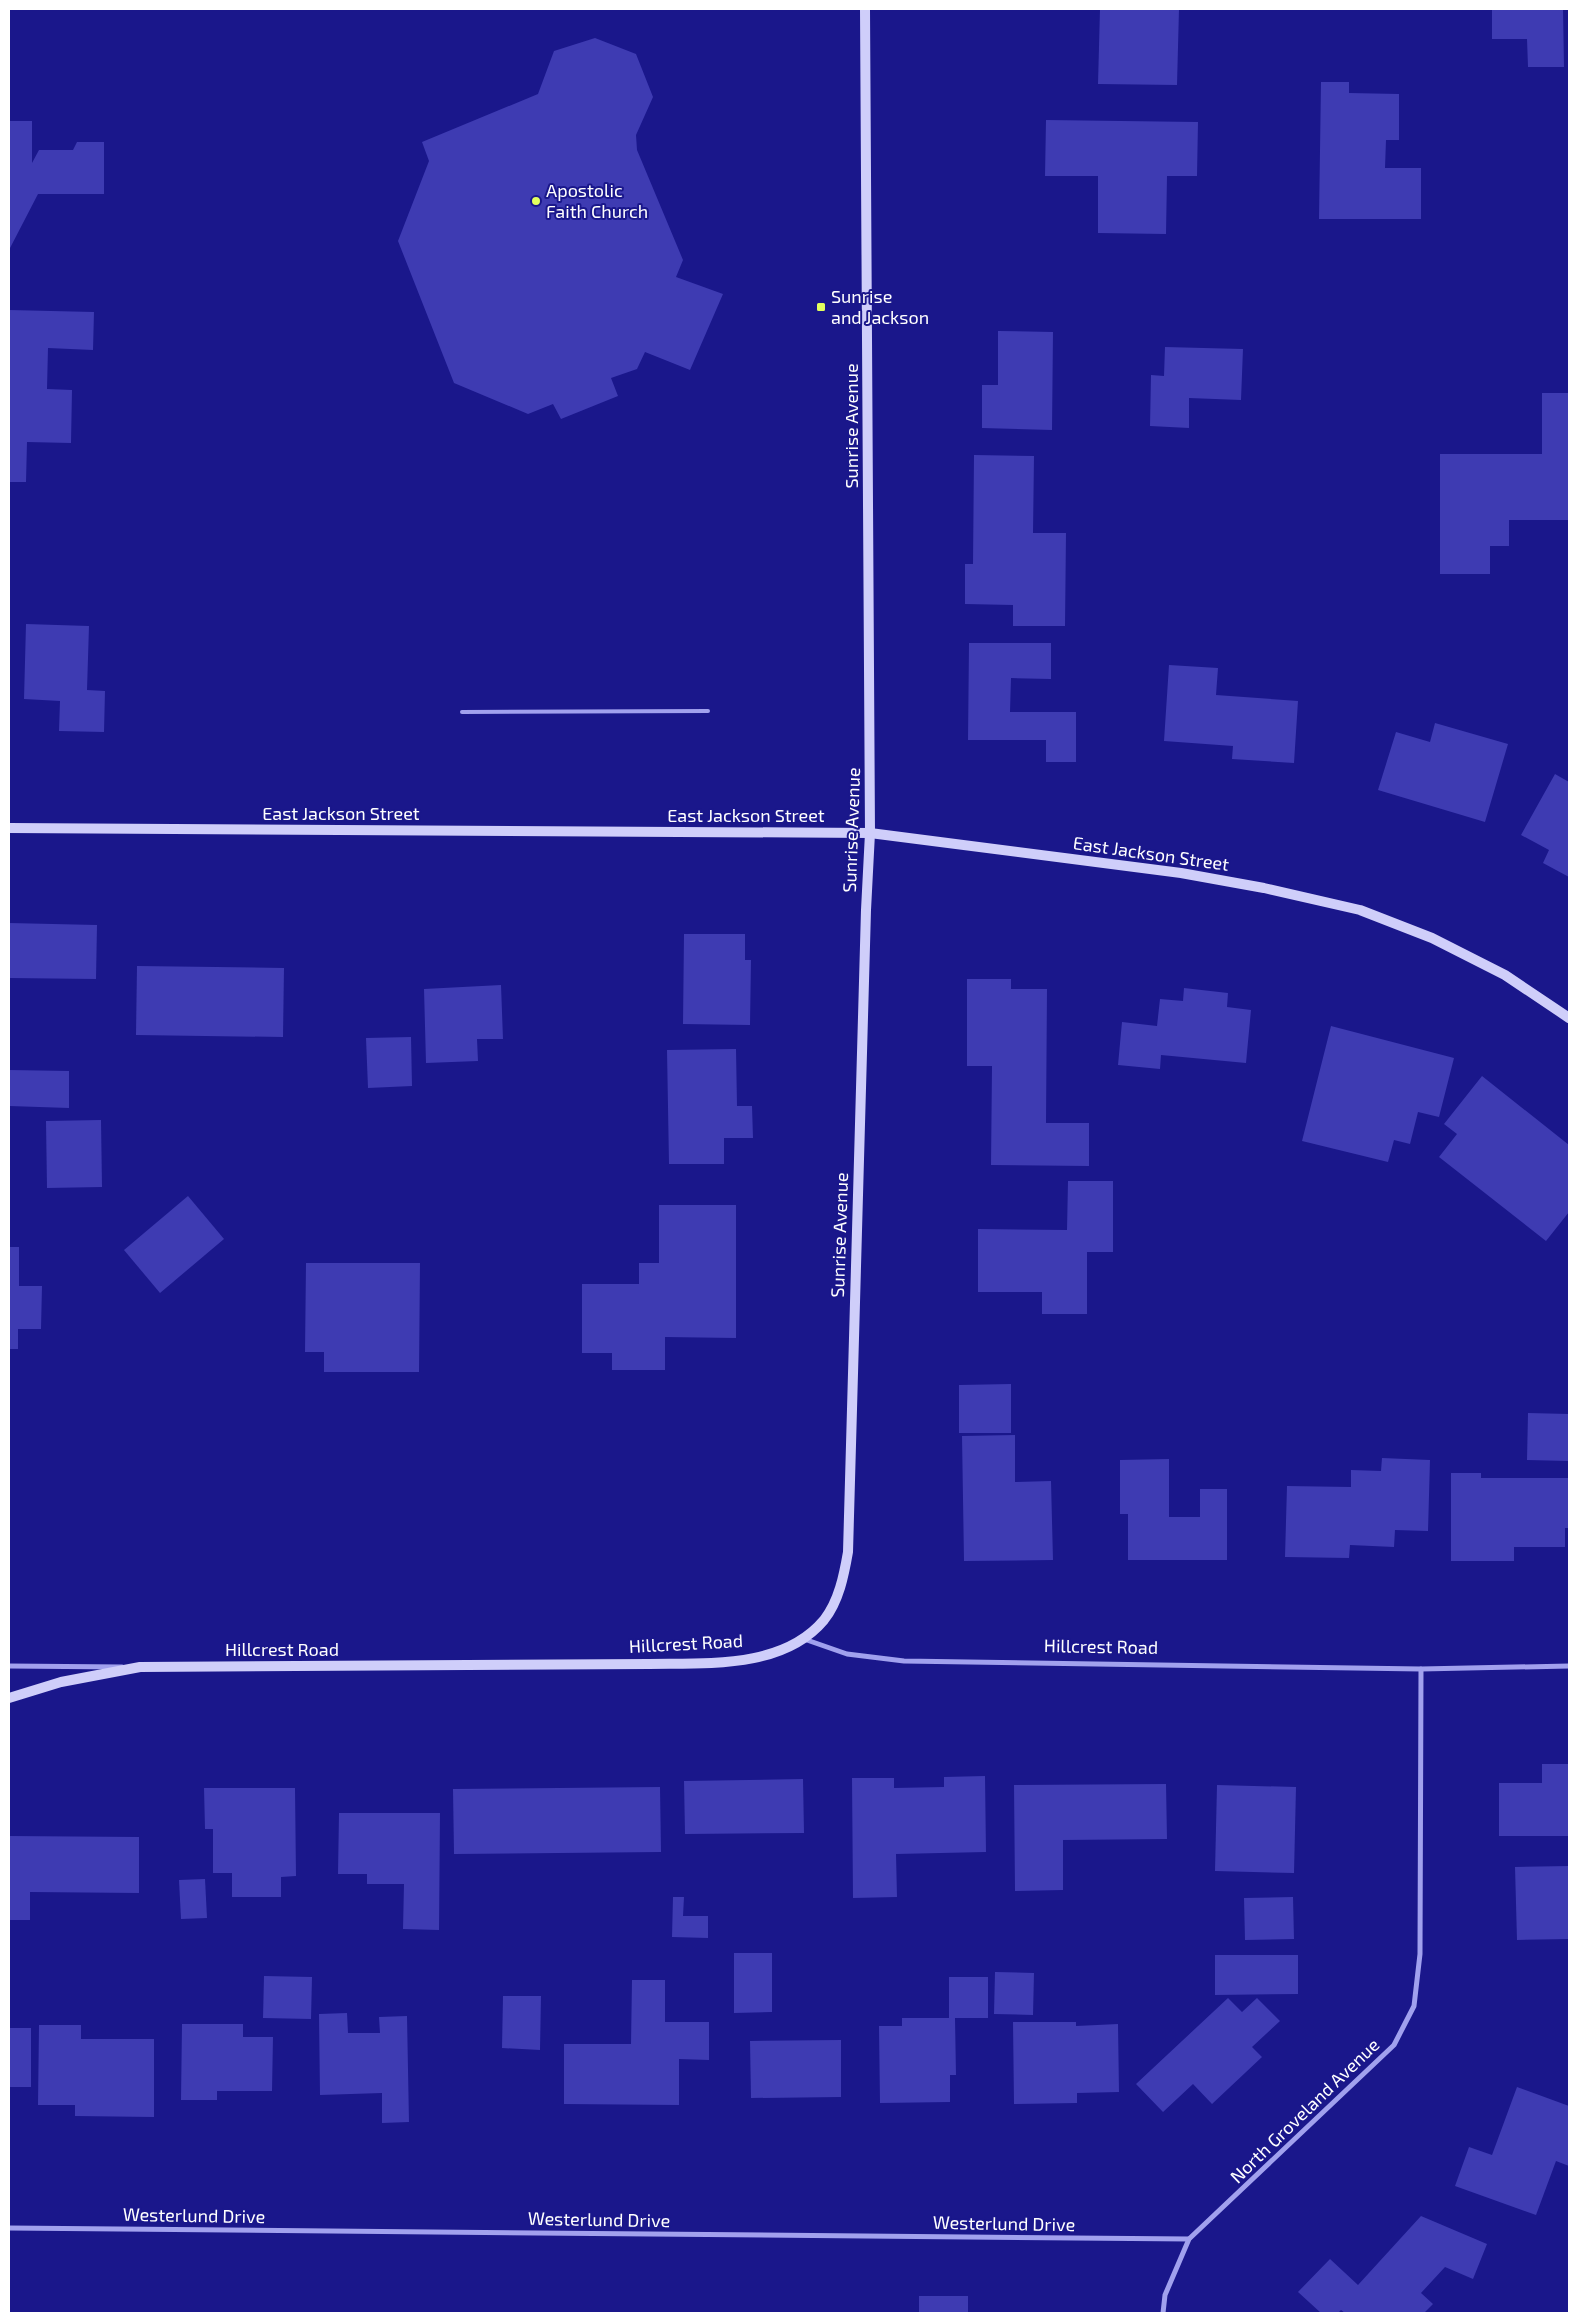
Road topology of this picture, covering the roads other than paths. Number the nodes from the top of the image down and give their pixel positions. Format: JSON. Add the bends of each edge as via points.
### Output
{"nodes":[{"id":1,"x":865,"y":9,"type":"edge"},
{"id":2,"x":708,"y":711,"type":"dead end"},
{"id":3,"x":462,"y":712,"type":"dead end"},
{"id":4,"x":9,"y":828,"type":"edge"},
{"id":5,"x":870,"y":833,"type":"junction"},
{"id":6,"x":1569,"y":1018,"type":"edge"},
{"id":7,"x":804,"y":1639,"type":"junction"},
{"id":8,"x":9,"y":1666,"type":"edge"},
{"id":9,"x":1569,"y":1666,"type":"edge"},
{"id":10,"x":140,"y":1667,"type":"junction"},
{"id":11,"x":1422,"y":1669,"type":"junction"},
{"id":12,"x":9,"y":1698,"type":"edge"},
{"id":13,"x":9,"y":2228,"type":"edge"},
{"id":14,"x":1189,"y":2240,"type":"junction"},
{"id":15,"x":1163,"y":2313,"type":"edge"}],
"edges":[{"from":1,"to":5,"type":"street","name":"Sunrise Avenue"},
{"from":2,"to":3,"type":"lane"},
{"from":4,"to":5,"type":"street","name":"East Jackson Street"},
{"from":5,"to":6,"type":"street","name":"East Jackson Street","via":[[1181,873],[1360,910],[1432,938],[1488,967]]},
{"from":5,"to":7,"type":"street","name":"Sunrise Avenue","via":[[848,1552],[835,1600],[824,1619]]},
{"from":7,"to":10,"type":"street","name":"Hillcrest Road","via":[[784,1650],[760,1656],[699,1663]]},
{"from":7,"to":11,"type":"street","name":"Hillcrest Road","via":[[846,1654],[904,1660]]},
{"from":8,"to":10,"type":"street","name":"Hillcrest Road"},
{"from":9,"to":11,"type":"street","name":"Hillcrest Road"},
{"from":10,"to":12,"type":"street","via":[[61,1682]]},
{"from":11,"to":14,"type":"street","name":"North Groveland Avenue","via":[[1420,1954],[1414,2006],[1394,2045]]},
{"from":13,"to":14,"type":"street","name":"Westerlund Drive"},
{"from":14,"to":15,"type":"street","name":"North Groveland Avenue","via":[[1165,2296]]}]}
